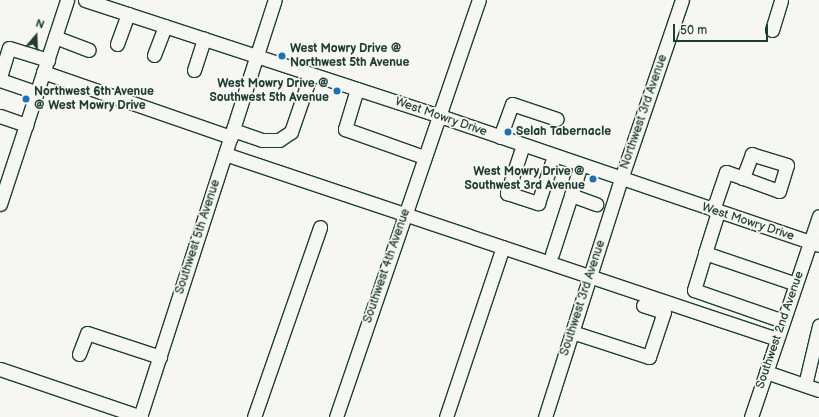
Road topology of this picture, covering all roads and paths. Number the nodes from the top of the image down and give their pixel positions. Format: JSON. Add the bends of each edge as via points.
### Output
{"nodes":[{"id":1,"x":67,"y":0,"type":"edge"},
{"id":2,"x":85,"y":0,"type":"edge"},
{"id":3,"x":274,"y":0,"type":"edge"},
{"id":4,"x":479,"y":0,"type":"edge"},
{"id":5,"x":682,"y":0,"type":"edge"},
{"id":6,"x":781,"y":0,"type":"edge"},
{"id":7,"x":128,"y":14,"type":"junction"},
{"id":8,"x":165,"y":26,"type":"junction"},
{"id":9,"x":772,"y":30,"type":"dead end"},
{"id":10,"x":55,"y":37,"type":"junction"},
{"id":11,"x":204,"y":39,"type":"junction"},
{"id":12,"x":117,"y":44,"type":"dead end"},
{"id":13,"x":89,"y":50,"type":"dead end"},
{"id":14,"x":154,"y":55,"type":"dead end"},
{"id":15,"x":256,"y":57,"type":"junction"},
{"id":16,"x":48,"y":60,"type":"junction"},
{"id":17,"x":194,"y":70,"type":"dead end"},
{"id":18,"x":43,"y":72,"type":"junction"},
{"id":19,"x":311,"y":74,"type":"junction"},
{"id":20,"x":0,"y":79,"type":"edge"},
{"id":21,"x":357,"y":89,"type":"junction"},
{"id":22,"x":36,"y":93,"type":"junction"},
{"id":23,"x":0,"y":116,"type":"edge"},
{"id":24,"x":440,"y":116,"type":"junction"},
{"id":25,"x":557,"y":119,"type":"dead end"},
{"id":26,"x":26,"y":125,"type":"junction"},
{"id":27,"x":232,"y":133,"type":"junction"},
{"id":28,"x":500,"y":137,"type":"junction"},
{"id":29,"x":522,"y":145,"type":"junction"},
{"id":30,"x":225,"y":154,"type":"junction"},
{"id":31,"x":554,"y":156,"type":"junction"},
{"id":32,"x":424,"y":157,"type":"junction"},
{"id":33,"x":581,"y":165,"type":"junction"},
{"id":34,"x":743,"y":178,"type":"dead end"},
{"id":35,"x":621,"y":179,"type":"junction"},
{"id":36,"x":571,"y":195,"type":"junction"},
{"id":37,"x":0,"y":204,"type":"edge"},
{"id":38,"x":596,"y":204,"type":"dead end"},
{"id":39,"x":716,"y":211,"type":"junction"},
{"id":40,"x":404,"y":214,"type":"junction"},
{"id":41,"x":819,"y":216,"type":"edge"},
{"id":42,"x":320,"y":227,"type":"dead end"},
{"id":43,"x":814,"y":244,"type":"edge"},
{"id":44,"x":503,"y":247,"type":"junction"},
{"id":45,"x":705,"y":253,"type":"junction"},
{"id":46,"x":552,"y":254,"type":"dead end"},
{"id":47,"x":590,"y":276,"type":"junction"},
{"id":48,"x":796,"y":284,"type":"junction"},
{"id":49,"x":643,"y":304,"type":"dead end"},
{"id":50,"x":783,"y":321,"type":"junction"},
{"id":51,"x":819,"y":326,"type":"edge"},
{"id":52,"x":572,"y":332,"type":"junction"},
{"id":53,"x":777,"y":339,"type":"junction"},
{"id":54,"x":815,"y":351,"type":"edge"},
{"id":55,"x":79,"y":354,"type":"dead end"},
{"id":56,"x":160,"y":357,"type":"junction"},
{"id":57,"x":0,"y":369,"type":"edge"},
{"id":58,"x":766,"y":372,"type":"junction"},
{"id":59,"x":805,"y":385,"type":"junction"},
{"id":60,"x":819,"y":390,"type":"edge"},
{"id":61,"x":141,"y":417,"type":"edge"},
{"id":62,"x":254,"y":417,"type":"edge"},
{"id":63,"x":336,"y":417,"type":"edge"},
{"id":64,"x":446,"y":417,"type":"edge"},
{"id":65,"x":545,"y":417,"type":"edge"},
{"id":66,"x":751,"y":417,"type":"edge"}],
"edges":[{"from":1,"to":10,"type":"street"},
{"from":2,"to":7,"type":"street","name":"West Mowry Drive"},
{"from":3,"to":15,"type":"street","name":"Southwest 5th Avenue"},
{"from":4,"to":24,"type":"street","name":"Southwest 4th Avenue"},
{"from":5,"to":35,"type":"street","name":"Northwest 3rd Avenue"},
{"from":6,"to":9,"type":"street"},
{"from":7,"to":8,"type":"street","name":"West Mowry Drive"},
{"from":7,"to":12,"type":"street"},
{"from":8,"to":11,"type":"street","name":"West Mowry Drive"},
{"from":8,"to":14,"type":"street"},
{"from":10,"to":13,"type":"street"},
{"from":10,"to":16,"type":"street"},
{"from":11,"to":15,"type":"street","name":"West Mowry Drive"},
{"from":11,"to":17,"type":"street"},
{"from":15,"to":19,"type":"street","name":"West Mowry Drive"},
{"from":15,"to":27,"type":"street","name":"Southwest 5th Avenue"},
{"from":16,"to":18,"type":"street"},
{"from":16,"to":20,"type":"street","via":[[9,48]]},
{"from":18,"to":22,"type":"street"},
{"from":18,"to":27,"type":"street"},
{"from":19,"to":21,"type":"street","name":"West Mowry Drive"},
{"from":19,"to":27,"type":"street","via":[[291,132],[279,140],[262,140]]},
{"from":20,"to":22,"type":"street"},
{"from":21,"to":24,"type":"street","name":"West Mowry Drive"},
{"from":21,"to":32,"type":"street","via":[[345,129]]},
{"from":22,"to":26,"type":"street"},
{"from":23,"to":26,"type":"street"},
{"from":24,"to":28,"type":"street","name":"West Mowry Drive"},
{"from":24,"to":32,"type":"street","name":"Southwest 4th Avenue"},
{"from":25,"to":28,"type":"street","via":[[512,104]]},
{"from":26,"to":37,"type":"street"},
{"from":27,"to":30,"type":"street","name":"Southwest 5th Avenue"},
{"from":28,"to":29,"type":"street","name":"West Mowry Drive"},
{"from":29,"to":31,"type":"street","name":"West Mowry Drive"},
{"from":29,"to":31,"type":"street","via":[[507,193],[538,203]]},
{"from":30,"to":40,"type":"street"},
{"from":30,"to":56,"type":"street","name":"Southwest 5th Avenue"},
{"from":31,"to":33,"type":"street","name":"West Mowry Drive"},
{"from":32,"to":40,"type":"street","name":"Southwest 4th Avenue"},
{"from":33,"to":35,"type":"street","name":"West Mowry Drive"},
{"from":33,"to":36,"type":"street"},
{"from":34,"to":39,"type":"street","via":[[726,172]]},
{"from":35,"to":39,"type":"street","name":"West Mowry Drive"},
{"from":35,"to":47,"type":"street","name":"Southwest 3rd Avenue"},
{"from":36,"to":38,"type":"street"},
{"from":36,"to":46,"type":"street"},
{"from":39,"to":43,"type":"street","name":"West Mowry Drive"},
{"from":39,"to":45,"type":"street"},
{"from":40,"to":44,"type":"street"},
{"from":40,"to":63,"type":"street","name":"Southwest 4th Avenue"},
{"from":41,"to":43,"type":"street","name":"Southwest 2nd Avenue"},
{"from":42,"to":62,"type":"street"},
{"from":43,"to":48,"type":"street","name":"Southwest 2nd Avenue"},
{"from":44,"to":47,"type":"street"},
{"from":44,"to":64,"type":"street"},
{"from":45,"to":48,"type":"street"},
{"from":45,"to":50,"type":"street","via":[[694,290]]},
{"from":47,"to":52,"type":"street","name":"Southwest 3rd Avenue"},
{"from":47,"to":53,"type":"street"},
{"from":48,"to":50,"type":"street","name":"Southwest 2nd Avenue"},
{"from":49,"to":52,"type":"street","via":[[664,312],[649,357]]},
{"from":50,"to":53,"type":"street","name":"Southwest 2nd Avenue"},
{"from":51,"to":54,"type":"street"},
{"from":52,"to":65,"type":"street","name":"Southwest 3rd Avenue"},
{"from":53,"to":58,"type":"street","name":"Southwest 2nd Avenue"},
{"from":54,"to":59,"type":"street"},
{"from":55,"to":56,"type":"street","via":[[87,333]]},
{"from":56,"to":61,"type":"street","name":"Southwest 5th Avenue"},
{"from":57,"to":61,"type":"street"},
{"from":58,"to":59,"type":"street"},
{"from":58,"to":66,"type":"street","name":"Southwest 2nd Avenue"},
{"from":59,"to":60,"type":"street"}]}
